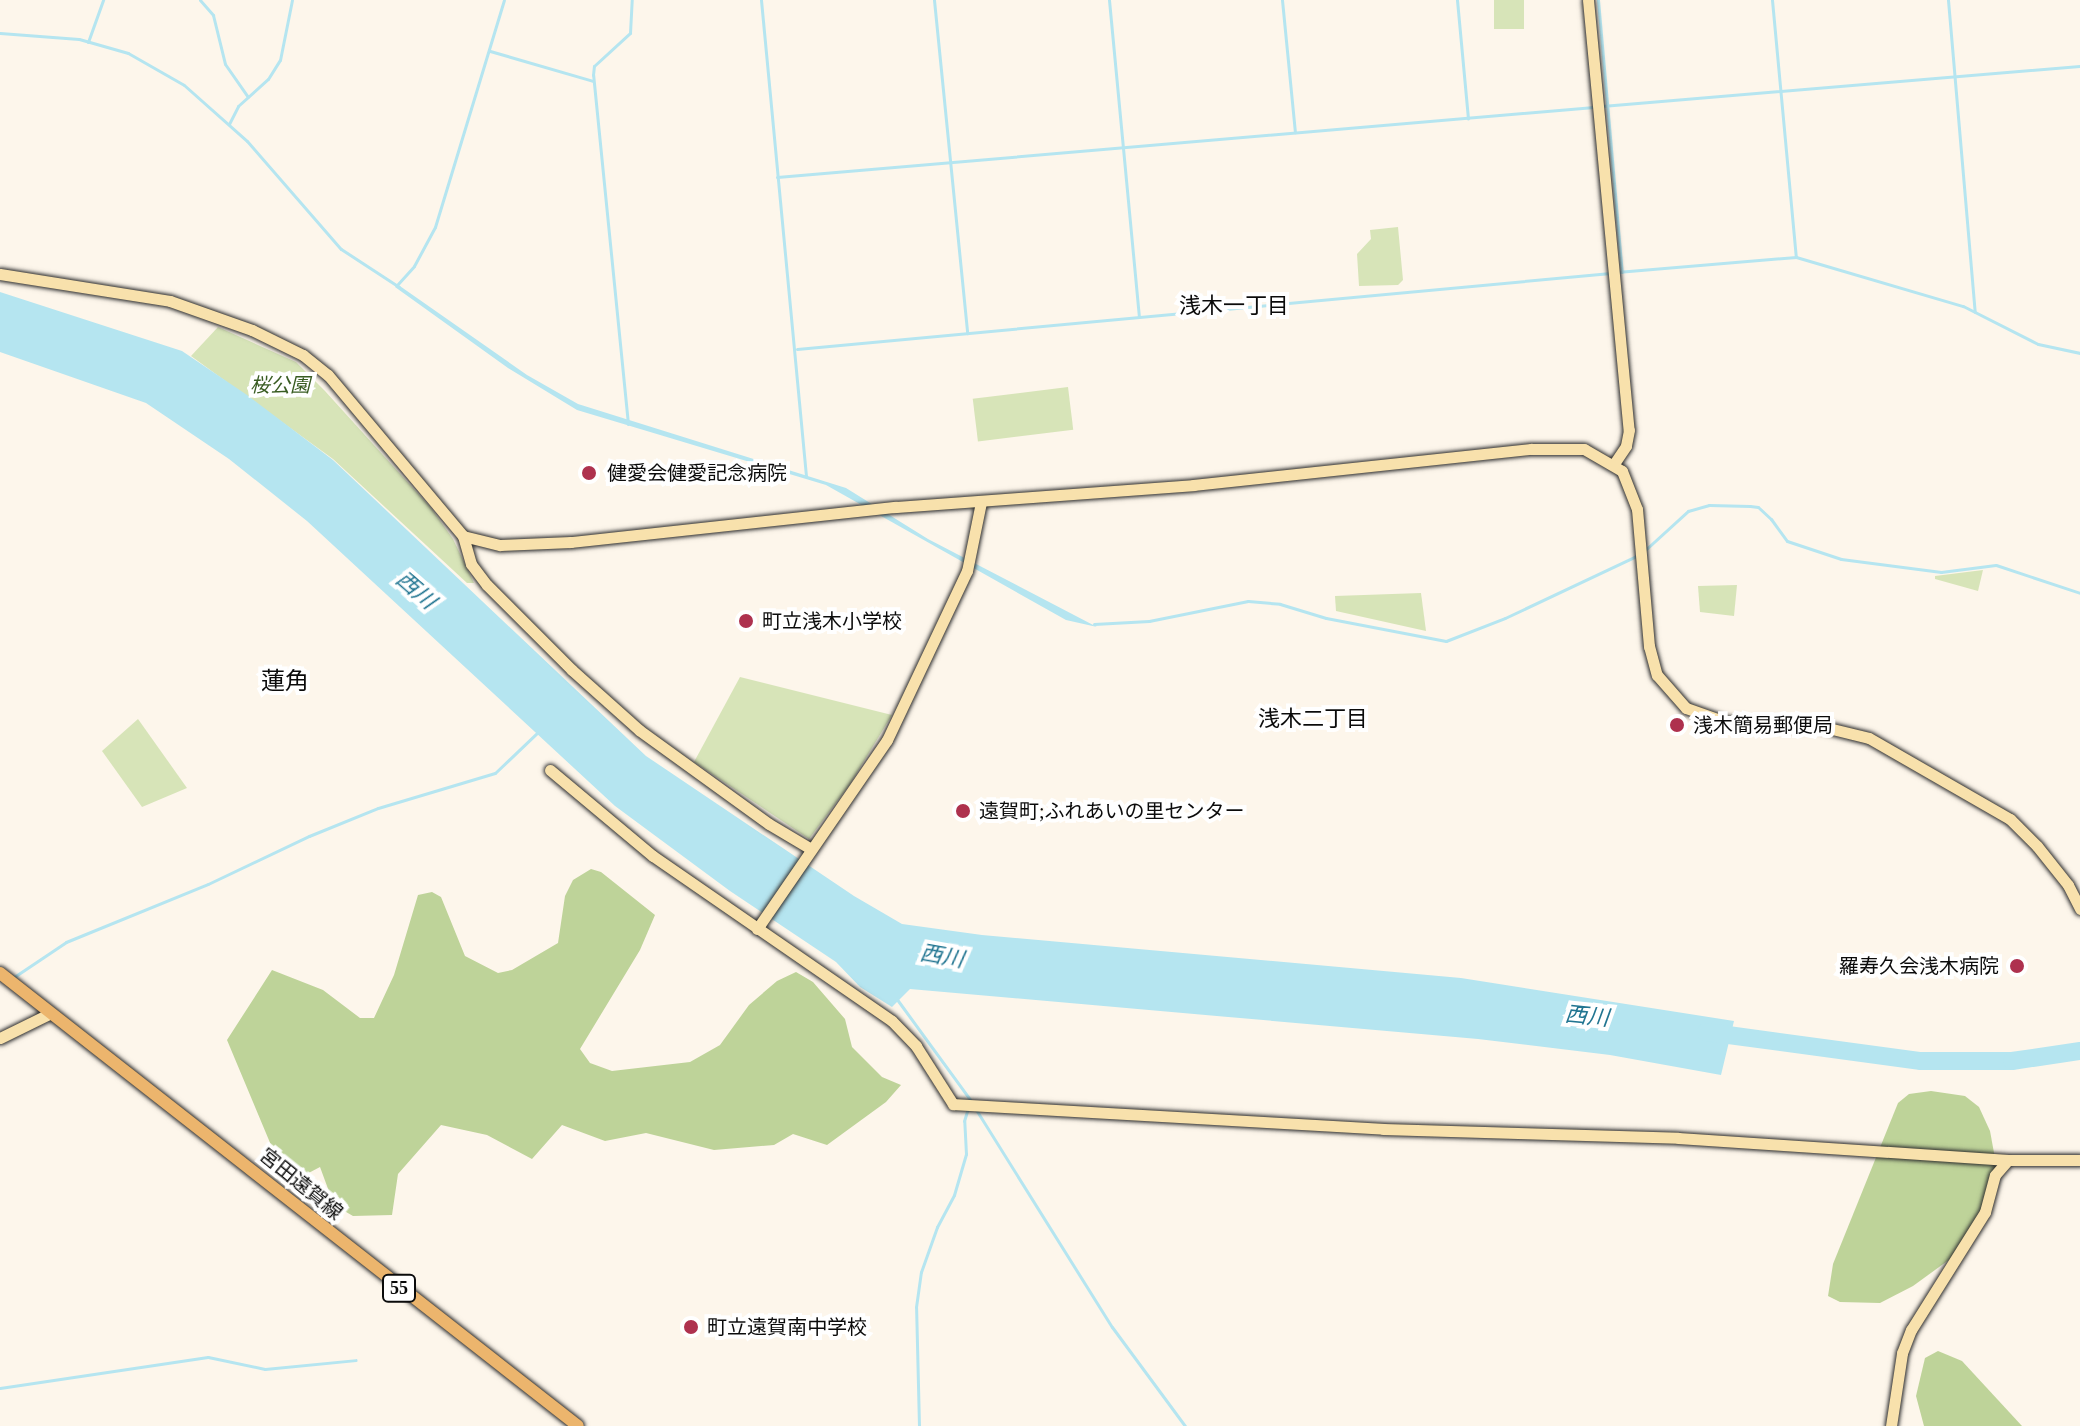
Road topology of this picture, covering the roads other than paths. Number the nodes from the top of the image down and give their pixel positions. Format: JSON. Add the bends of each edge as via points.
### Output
{"nodes":[{"id":1,"x":1588,"y":0,"type":"edge"},
{"id":2,"x":0,"y":274,"type":"edge"},
{"id":3,"x":1614,"y":464,"type":"junction"},
{"id":4,"x":981,"y":502,"type":"junction"},
{"id":5,"x":463,"y":536,"type":"junction"},
{"id":6,"x":550,"y":770,"type":"dead end"},
{"id":7,"x":811,"y":849,"type":"junction"},
{"id":8,"x":2080,"y":909,"type":"edge"},
{"id":9,"x":757,"y":929,"type":"junction"},
{"id":10,"x":1,"y":974,"type":"edge"},
{"id":11,"x":49,"y":1014,"type":"junction"},
{"id":12,"x":0,"y":1038,"type":"edge"},
{"id":13,"x":2008,"y":1160,"type":"junction"},
{"id":14,"x":2080,"y":1160,"type":"edge"},
{"id":15,"x":578,"y":1426,"type":"edge"},
{"id":16,"x":1891,"y":1426,"type":"edge"}],
"edges":[{"from":1,"to":3,"type":"street","via":[[1629,430]]},
{"from":2,"to":5,"type":"street","via":[[170,301],[283,343],[328,375]]},
{"from":3,"to":4,"type":"street","via":[[1584,449],[1531,449]]},
{"from":3,"to":8,"type":"street","via":[[1637,509],[1649,646],[1657,675],[1686,708],[1726,722],[1820,726],[1869,738],[2010,819],[2068,885]]},
{"from":4,"to":5,"type":"street","via":[[571,542],[500,545]]},
{"from":4,"to":7,"type":"street","via":[[967,571],[887,740]]},
{"from":5,"to":7,"type":"street","via":[[471,564],[487,585],[572,670],[639,730]]},
{"from":6,"to":9,"type":"street","via":[[653,856]]},
{"from":7,"to":9,"type":"street"},
{"from":9,"to":13,"type":"street","via":[[892,1021],[916,1046],[953,1104],[1383,1129],[1678,1138]]},
{"from":10,"to":11,"type":"main road","name":"宮田遠賀線","number":"55"},
{"from":11,"to":12,"type":"street"},
{"from":11,"to":15,"type":"main road","name":"宮田遠賀線","number":"55"},
{"from":13,"to":14,"type":"street"},
{"from":13,"to":16,"type":"street","via":[[1995,1175],[1985,1212],[1911,1330],[1902,1353]]}]}
